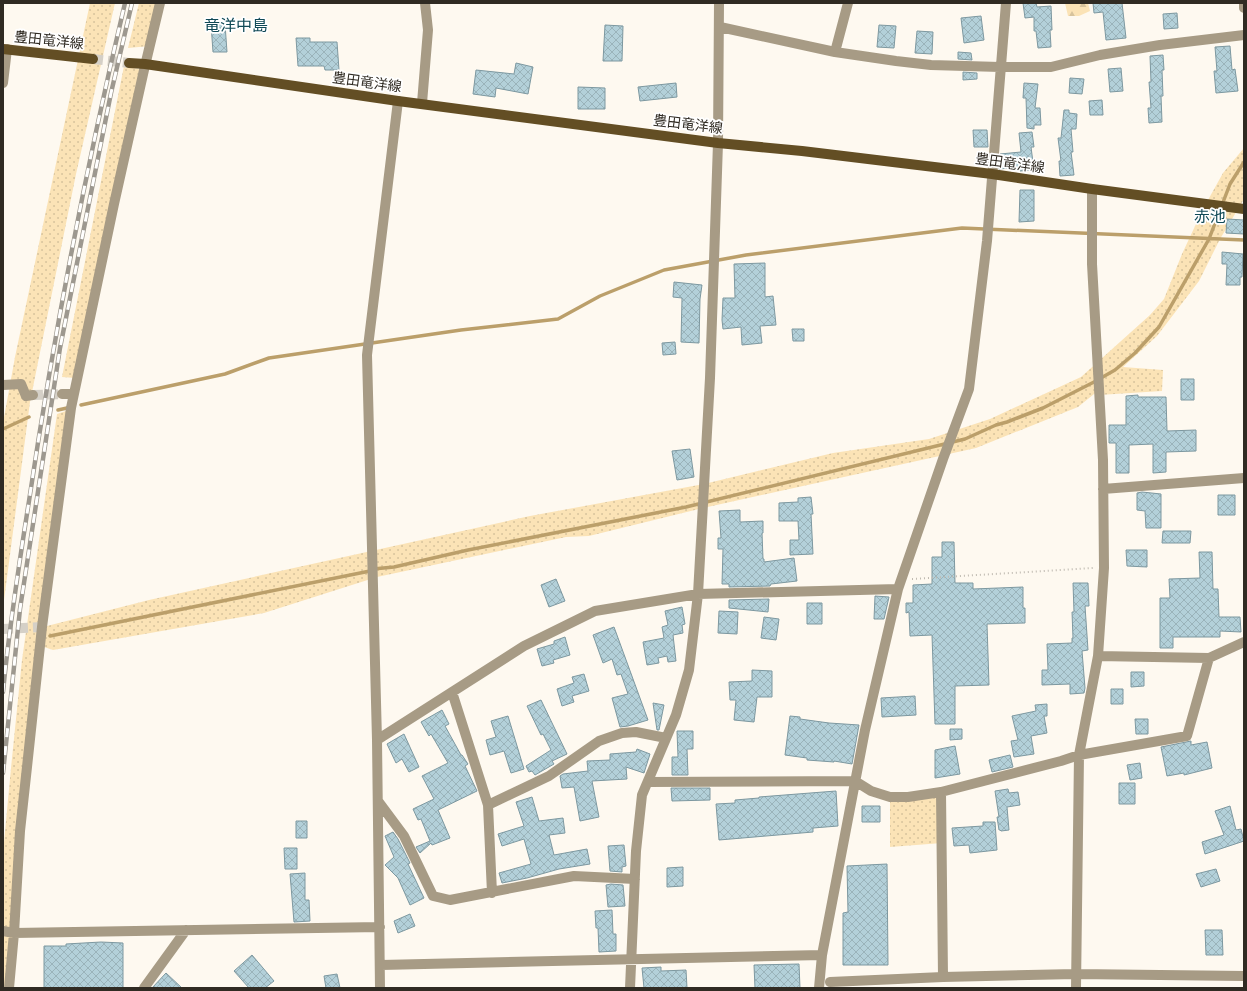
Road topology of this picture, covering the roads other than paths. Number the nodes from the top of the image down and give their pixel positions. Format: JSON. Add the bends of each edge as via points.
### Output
{"nodes":[{"id":1,"x":160,"y":3,"type":"edge"},
{"id":2,"x":425,"y":3,"type":"edge"},
{"id":3,"x":719,"y":3,"type":"edge"},
{"id":4,"x":848,"y":3,"type":"edge"},
{"id":5,"x":1006,"y":3,"type":"edge"},
{"id":6,"x":1244,"y":3,"type":"edge"},
{"id":7,"x":1244,"y":8,"type":"edge"},
{"id":8,"x":720,"y":27,"type":"junction"},
{"id":9,"x":1244,"y":35,"type":"edge"},
{"id":10,"x":5,"y":49,"type":"edge"},
{"id":11,"x":835,"y":52,"type":"junction"},
{"id":12,"x":92,"y":59,"type":"tunnel mouth"},
{"id":13,"x":129,"y":63,"type":"tunnel mouth"},
{"id":14,"x":145,"y":64,"type":"junction"},
{"id":15,"x":1000,"y":67,"type":"junction"},
{"id":16,"x":3,"y":83,"type":"edge"},
{"id":17,"x":398,"y":101,"type":"junction"},
{"id":18,"x":422,"y":103,"type":"junction"},
{"id":19,"x":718,"y":143,"type":"junction"},
{"id":20,"x":992,"y":174,"type":"junction"},
{"id":21,"x":1092,"y":189,"type":"junction"},
{"id":22,"x":1244,"y":209,"type":"edge"},
{"id":23,"x":3,"y":385,"type":"edge"},
{"id":24,"x":62,"y":394,"type":"tunnel mouth"},
{"id":25,"x":74,"y":394,"type":"junction"},
{"id":26,"x":33,"y":396,"type":"dead end"},
{"id":27,"x":1244,"y":478,"type":"edge"},
{"id":28,"x":1103,"y":489,"type":"junction"},
{"id":29,"x":899,"y":585,"type":"junction"},
{"id":30,"x":698,"y":594,"type":"junction"},
{"id":31,"x":1244,"y":642,"type":"edge"},
{"id":32,"x":1098,"y":656,"type":"junction"},
{"id":33,"x":1209,"y":658,"type":"junction"},
{"id":34,"x":452,"y":692,"type":"junction"},
{"id":35,"x":666,"y":738,"type":"junction"},
{"id":36,"x":377,"y":740,"type":"junction"},
{"id":37,"x":1079,"y":755,"type":"junction"},
{"id":38,"x":855,"y":781,"type":"junction"},
{"id":39,"x":648,"y":782,"type":"junction"},
{"id":40,"x":941,"y":792,"type":"junction"},
{"id":41,"x":378,"y":801,"type":"junction"},
{"id":42,"x":488,"y":805,"type":"junction"},
{"id":43,"x":635,"y":879,"type":"junction"},
{"id":44,"x":492,"y":892,"type":"junction"},
{"id":45,"x":380,"y":927,"type":"junction"},
{"id":46,"x":186,"y":930,"type":"junction"},
{"id":47,"x":3,"y":931,"type":"edge"},
{"id":48,"x":14,"y":933,"type":"junction"},
{"id":49,"x":822,"y":954,"type":"junction"},
{"id":50,"x":631,"y":960,"type":"junction"},
{"id":51,"x":381,"y":965,"type":"junction"},
{"id":52,"x":1076,"y":974,"type":"junction"},
{"id":53,"x":1244,"y":976,"type":"edge"},
{"id":54,"x":943,"y":977,"type":"junction"},
{"id":55,"x":830,"y":982,"type":"dead end"},
{"id":56,"x":9,"y":988,"type":"edge"},
{"id":57,"x":144,"y":988,"type":"edge"},
{"id":58,"x":380,"y":988,"type":"edge"},
{"id":59,"x":630,"y":988,"type":"edge"},
{"id":60,"x":819,"y":988,"type":"edge"},
{"id":61,"x":1076,"y":988,"type":"edge"}],
"edges":[{"from":1,"to":14,"type":"street"},
{"from":2,"to":18,"type":"street","via":[[428,30]]},
{"from":3,"to":8,"type":"street"},
{"from":4,"to":11,"type":"street"},
{"from":5,"to":15,"type":"street"},
{"from":6,"to":7,"type":"street"},
{"from":8,"to":11,"type":"street"},
{"from":8,"to":19,"type":"street"},
{"from":9,"to":15,"type":"street","via":[[1100,54],[1051,67]]},
{"from":10,"to":12,"type":"main road","name":"豊田竜洋線"},
{"from":10,"to":16,"type":"street"},
{"from":11,"to":15,"type":"street","via":[[931,65]]},
{"from":13,"to":14,"type":"main road","name":"豊田竜洋線"},
{"from":14,"to":17,"type":"main road","name":"豊田竜洋線"},
{"from":14,"to":25,"type":"street"},
{"from":15,"to":20,"type":"street"},
{"from":17,"to":18,"type":"main road","name":"豊田竜洋線"},
{"from":17,"to":36,"type":"street","via":[[367,355]]},
{"from":18,"to":19,"type":"main road","name":"豊田竜洋線"},
{"from":19,"to":20,"type":"main road","name":"豊田竜洋線"},
{"from":19,"to":30,"type":"street","via":[[708,415]]},
{"from":20,"to":21,"type":"main road","name":"豊田竜洋線"},
{"from":20,"to":29,"type":"street","via":[[987,240],[969,389]]},
{"from":21,"to":22,"type":"main road","name":"豊田竜洋線"},
{"from":21,"to":28,"type":"street","via":[[1092,264]]},
{"from":23,"to":26,"type":"street","via":[[21,384],[26,396]]},
{"from":24,"to":25,"type":"street"},
{"from":25,"to":48,"type":"street","via":[[41,634],[20,831]]},
{"from":27,"to":28,"type":"street"},
{"from":28,"to":32,"type":"street","via":[[1104,568]]},
{"from":29,"to":30,"type":"street"},
{"from":29,"to":38,"type":"street","via":[[864,730]]},
{"from":30,"to":34,"type":"street","via":[[595,612],[524,646]]},
{"from":30,"to":35,"type":"street","via":[[689,670],[676,716]]},
{"from":31,"to":33,"type":"street"},
{"from":32,"to":33,"type":"street"},
{"from":32,"to":37,"type":"street"},
{"from":33,"to":37,"type":"street","via":[[1187,736]]},
{"from":34,"to":36,"type":"street"},
{"from":34,"to":42,"type":"street"},
{"from":35,"to":39,"type":"street"},
{"from":35,"to":42,"type":"street","via":[[636,732],[622,733],[599,741],[549,776]]},
{"from":36,"to":41,"type":"street"},
{"from":37,"to":40,"type":"street"},
{"from":37,"to":52,"type":"street"},
{"from":38,"to":39,"type":"street"},
{"from":38,"to":40,"type":"street","via":[[871,791],[890,797]]},
{"from":38,"to":49,"type":"street"},
{"from":39,"to":43,"type":"street","via":[[642,796]]},
{"from":40,"to":54,"type":"street"},
{"from":41,"to":44,"type":"street","via":[[404,836],[433,896],[450,900]]},
{"from":41,"to":45,"type":"street"},
{"from":42,"to":44,"type":"street"},
{"from":43,"to":44,"type":"street","via":[[574,876]]},
{"from":43,"to":50,"type":"street"},
{"from":45,"to":46,"type":"street"},
{"from":45,"to":51,"type":"street"},
{"from":46,"to":48,"type":"street"},
{"from":46,"to":57,"type":"street"},
{"from":47,"to":48,"type":"street"},
{"from":48,"to":56,"type":"street"},
{"from":49,"to":50,"type":"street"},
{"from":49,"to":60,"type":"street"},
{"from":50,"to":51,"type":"street"},
{"from":50,"to":59,"type":"street"},
{"from":51,"to":58,"type":"street"},
{"from":52,"to":53,"type":"street"},
{"from":52,"to":54,"type":"street"},
{"from":52,"to":61,"type":"street"},
{"from":54,"to":55,"type":"street"}]}
